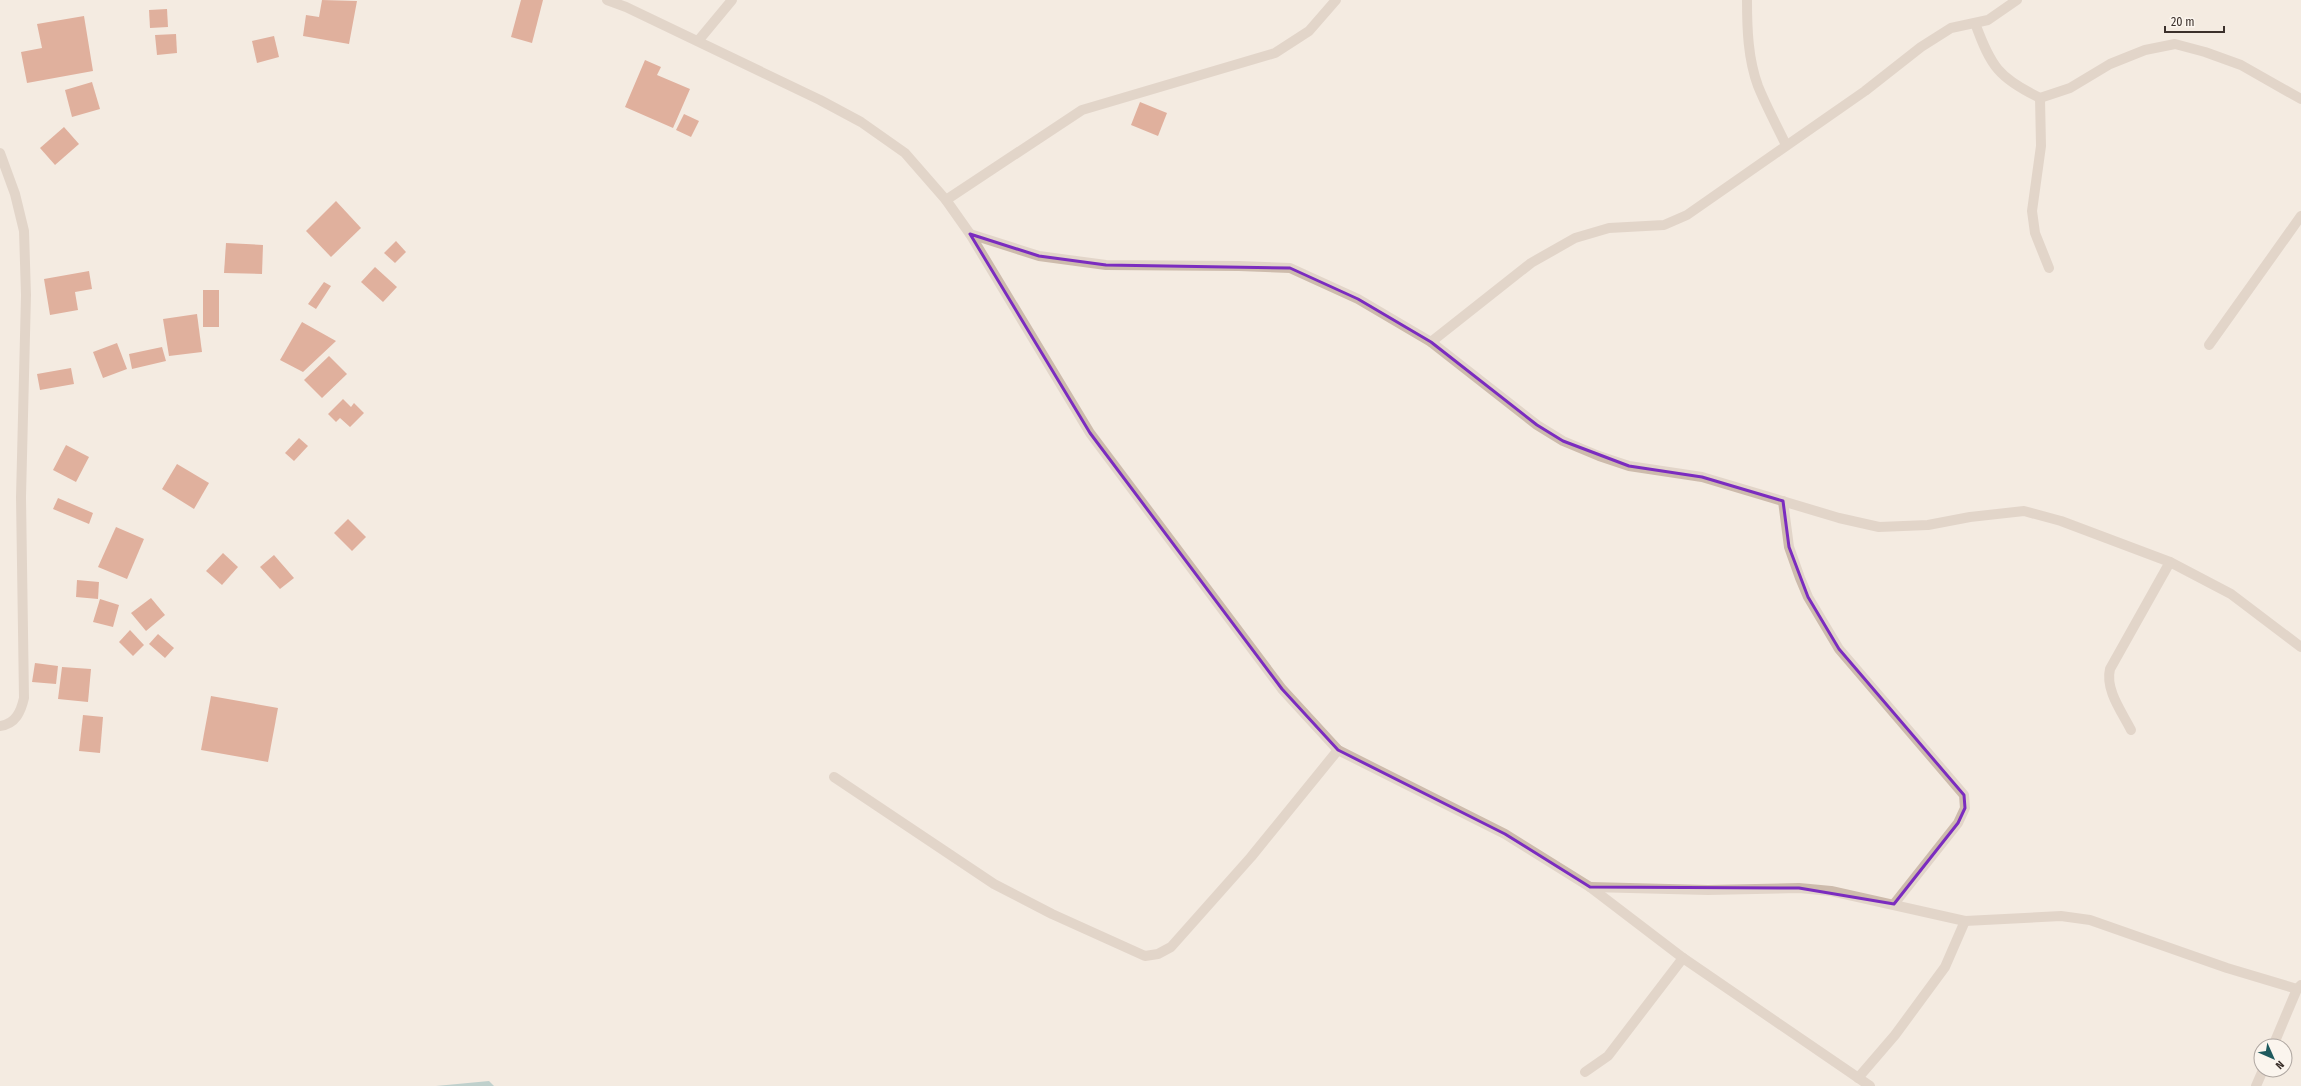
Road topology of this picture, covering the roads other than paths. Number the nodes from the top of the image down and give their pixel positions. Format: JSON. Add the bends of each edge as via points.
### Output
{"nodes":[{"id":1,"x":607,"y":0,"type":"edge"},
{"id":2,"x":732,"y":0,"type":"edge"},
{"id":3,"x":1336,"y":0,"type":"edge"},
{"id":4,"x":1747,"y":0,"type":"edge"},
{"id":5,"x":2017,"y":0,"type":"edge"},
{"id":6,"x":1975,"y":23,"type":"junction"},
{"id":7,"x":698,"y":41,"type":"junction"},
{"id":8,"x":2040,"y":98,"type":"junction"},
{"id":9,"x":2301,"y":99,"type":"edge"},
{"id":10,"x":1786,"y":145,"type":"junction"},
{"id":11,"x":0,"y":153,"type":"edge"},
{"id":12,"x":946,"y":200,"type":"junction"},
{"id":13,"x":2301,"y":216,"type":"edge"},
{"id":14,"x":970,"y":234,"type":"junction"},
{"id":15,"x":2048,"y":268,"type":"dead end"},
{"id":16,"x":1431,"y":342,"type":"junction"},
{"id":17,"x":2209,"y":345,"type":"dead end"},
{"id":18,"x":1783,"y":501,"type":"junction"},
{"id":19,"x":2170,"y":562,"type":"junction"},
{"id":20,"x":2301,"y":648,"type":"edge"},
{"id":21,"x":0,"y":726,"type":"edge"},
{"id":22,"x":2131,"y":730,"type":"dead end"},
{"id":23,"x":1338,"y":750,"type":"junction"},
{"id":24,"x":834,"y":777,"type":"dead end"},
{"id":25,"x":1590,"y":888,"type":"junction"},
{"id":26,"x":1894,"y":904,"type":"junction"},
{"id":27,"x":1965,"y":921,"type":"junction"},
{"id":28,"x":1683,"y":958,"type":"junction"},
{"id":29,"x":2299,"y":987,"type":"edge"},
{"id":30,"x":2277,"y":1038,"type":"edge"},
{"id":31,"x":1585,"y":1072,"type":"dead end"},
{"id":32,"x":1858,"y":1078,"type":"junction"},
{"id":33,"x":1870,"y":1086,"type":"edge"}],
"edges":[{"from":1,"to":7,"type":"street","via":[[626,6]]},
{"from":2,"to":7,"type":"street"},
{"from":3,"to":12,"type":"street","via":[[1309,31],[1274,53],[1082,110]]},
{"from":4,"to":10,"type":"street","via":[[1751,57],[1758,86]]},
{"from":5,"to":6,"type":"street","via":[[1988,20]]},
{"from":6,"to":8,"type":"street","via":[[1984,48],[1997,70],[2014,85]]},
{"from":6,"to":10,"type":"street","via":[[1951,28],[1921,46],[1866,91]]},
{"from":7,"to":12,"type":"street","via":[[861,122],[905,153]]},
{"from":8,"to":9,"type":"street","via":[[2070,88],[2110,64],[2145,50],[2175,44],[2241,65]]},
{"from":8,"to":15,"type":"street","via":[[2041,146],[2032,211],[2035,233]]},
{"from":10,"to":16,"type":"street","via":[[1687,215],[1664,225],[1609,228],[1575,238],[1531,263]]},
{"from":11,"to":21,"type":"street","via":[[15,194],[24,230],[26,295],[21,497],[24,698],[22,710],[16,718]]},
{"from":12,"to":14,"type":"street"},
{"from":13,"to":17,"type":"street"},
{"from":14,"to":16,"type":"street","via":[[1039,256],[1106,265],[1290,268],[1358,299]]},
{"from":14,"to":23,"type":"street","via":[[1090,433],[1282,689]]},
{"from":16,"to":18,"type":"street","via":[[1537,426],[1563,441],[1629,466],[1702,477]]},
{"from":18,"to":19,"type":"street","via":[[1879,527],[1928,525],[1970,517],[2024,512],[2061,521]]},
{"from":18,"to":26,"type":"street","via":[[1789,547],[1800,578],[1808,597],[1839,649],[1964,796],[1965,808],[1958,823]]},
{"from":19,"to":20,"type":"street","via":[[2231,594]]},
{"from":19,"to":22,"type":"street","via":[[2110,669],[2108,677],[2109,686]]},
{"from":23,"to":24,"type":"street","via":[[1251,857],[1171,947],[1158,954],[1145,956],[1052,914],[994,884]]},
{"from":23,"to":25,"type":"street","via":[[1505,834]]},
{"from":25,"to":26,"type":"street","via":[[1799,888],[1831,891]]},
{"from":25,"to":28,"type":"street"},
{"from":26,"to":27,"type":"street"},
{"from":27,"to":29,"type":"street","via":[[2061,916],[2090,920],[2227,968]]},
{"from":27,"to":32,"type":"street","via":[[1945,967],[1895,1035]]},
{"from":28,"to":31,"type":"street","via":[[1608,1056]]},
{"from":28,"to":32,"type":"street"},
{"from":29,"to":30,"type":"street"},
{"from":32,"to":33,"type":"street"}]}
